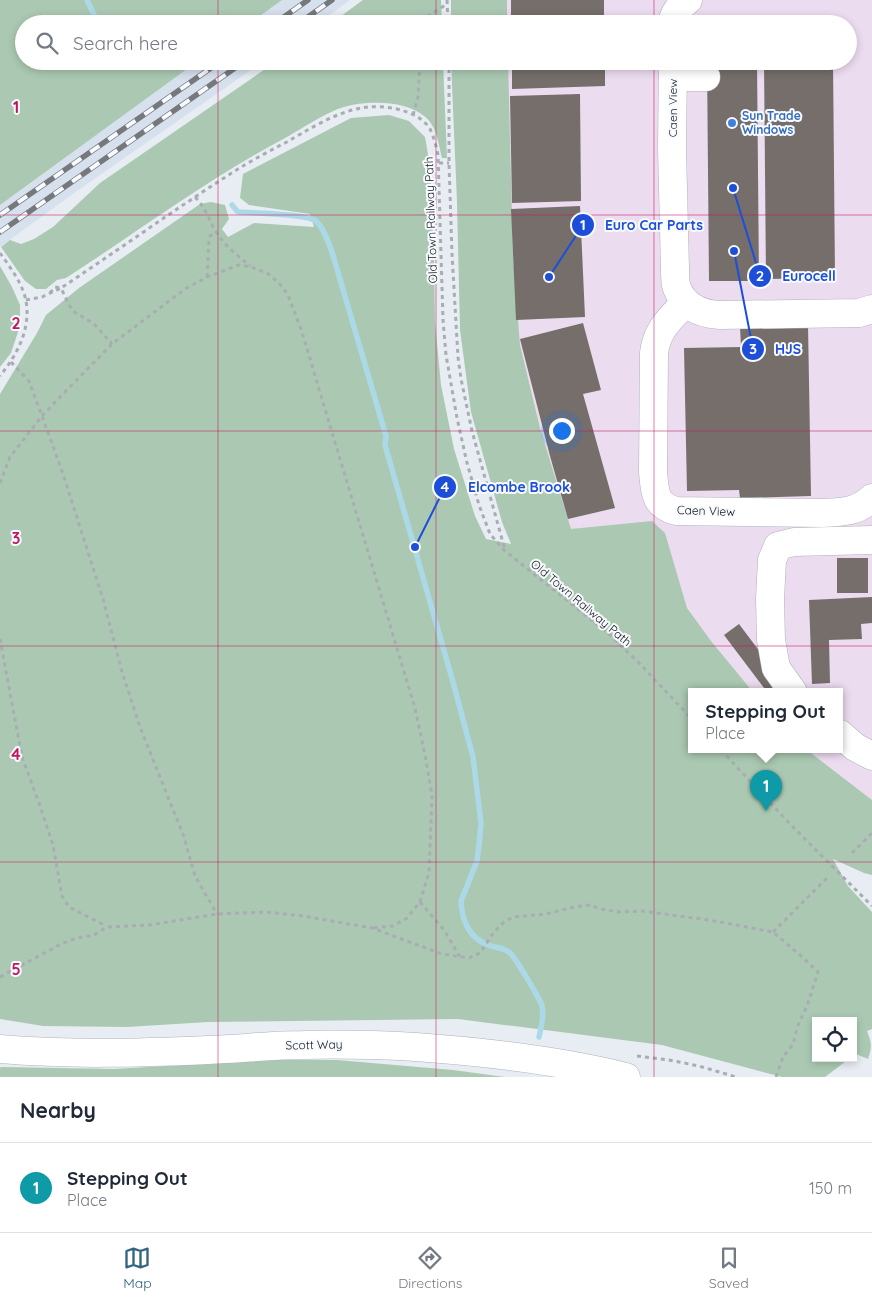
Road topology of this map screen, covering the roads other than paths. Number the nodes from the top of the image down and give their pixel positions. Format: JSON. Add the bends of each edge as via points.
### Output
{"nodes":[{"id":1,"x":673,"y":70,"type":"edge"},
{"id":2,"x":677,"y":70,"type":"edge"},
{"id":3,"x":706,"y":77,"type":"dead end"},
{"id":4,"x":686,"y":302,"type":"junction"},
{"id":5,"x":872,"y":309,"type":"edge"},
{"id":6,"x":872,"y":498,"type":"edge"},
{"id":7,"x":872,"y":540,"type":"edge"},
{"id":8,"x":790,"y":688,"type":"edge"},
{"id":9,"x":843,"y":737,"type":"edge"},
{"id":10,"x":872,"y":754,"type":"edge"},
{"id":11,"x":0,"y":1049,"type":"edge"},
{"id":12,"x":626,"y":1077,"type":"edge"}],
"edges":[{"from":1,"to":4,"type":"street","name":"Caen View","via":[[675,269],[676,285]]},
{"from":2,"to":3,"type":"street"},
{"from":4,"to":5,"type":"street","via":[[696,310],[720,316],[859,313]]},
{"from":4,"to":6,"type":"street","name":"Caen View","via":[[660,330],[655,341],[653,472],[660,503],[676,511],[823,513],[856,509]]},
{"from":7,"to":8,"type":"street","via":[[794,542],[778,546],[772,560],[771,640],[776,668]]},
{"from":9,"to":10,"type":"street","via":[[855,747]]},
{"from":11,"to":12,"type":"street","name":"Scott Way","via":[[126,1053],[301,1044],[389,1046],[506,1055]]}]}
